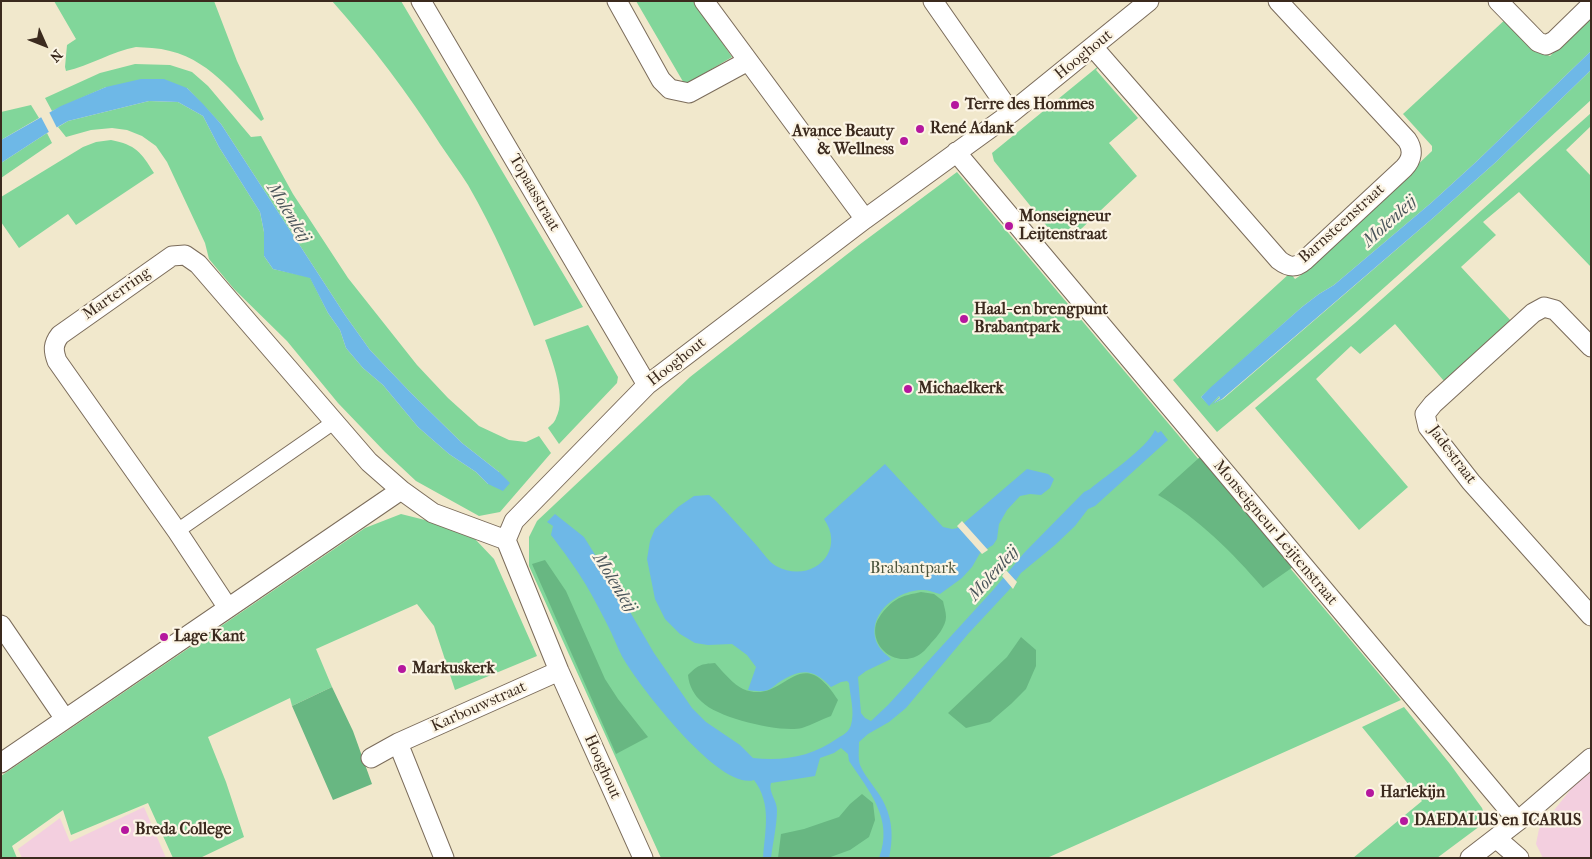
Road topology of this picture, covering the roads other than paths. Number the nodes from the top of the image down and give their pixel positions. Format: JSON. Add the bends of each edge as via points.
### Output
{"nodes":[{"id":1,"x":617,"y":1,"type":"edge"},
{"id":2,"x":704,"y":1,"type":"edge"},
{"id":3,"x":933,"y":1,"type":"edge"},
{"id":4,"x":1149,"y":1,"type":"edge"},
{"id":5,"x":1278,"y":1,"type":"edge"},
{"id":6,"x":1498,"y":1,"type":"edge"},
{"id":7,"x":424,"y":2,"type":"edge"},
{"id":8,"x":1591,"y":5,"type":"edge"},
{"id":9,"x":1093,"y":48,"type":"junction"},
{"id":10,"x":748,"y":61,"type":"junction"},
{"id":11,"x":1011,"y":114,"type":"junction"},
{"id":12,"x":956,"y":152,"type":"junction"},
{"id":13,"x":865,"y":218,"type":"junction"},
{"id":14,"x":1591,"y":347,"type":"edge"},
{"id":15,"x":647,"y":385,"type":"junction"},
{"id":16,"x":334,"y":422,"type":"junction"},
{"id":17,"x":401,"y":490,"type":"junction"},
{"id":18,"x":177,"y":531,"type":"junction"},
{"id":19,"x":506,"y":540,"type":"junction"},
{"id":20,"x":228,"y":608,"type":"junction"},
{"id":21,"x":1591,"y":616,"type":"edge"},
{"id":22,"x":1,"y":625,"type":"edge"},
{"id":23,"x":559,"y":671,"type":"junction"},
{"id":24,"x":64,"y":719,"type":"junction"},
{"id":25,"x":398,"y":742,"type":"junction"},
{"id":26,"x":371,"y":758,"type":"dead end"},
{"id":27,"x":1591,"y":758,"type":"edge"},
{"id":28,"x":1,"y":763,"type":"edge"},
{"id":29,"x":1518,"y":821,"type":"junction"},
{"id":30,"x":1496,"y":838,"type":"junction"},
{"id":31,"x":444,"y":858,"type":"edge"},
{"id":32,"x":643,"y":858,"type":"edge"},
{"id":33,"x":1470,"y":858,"type":"edge"},
{"id":34,"x":1518,"y":858,"type":"edge"}],
"edges":[{"from":1,"to":10,"type":"street","via":[[661,80],[670,90],[689,94]]},
{"from":2,"to":10,"type":"street"},
{"from":3,"to":11,"type":"street"},
{"from":4,"to":9,"type":"street","name":"Hooghout"},
{"from":5,"to":9,"type":"street","name":"Barnsteenstraat","via":[[1407,140],[1412,150],[1404,168],[1300,265],[1288,266],[1279,260]]},
{"from":6,"to":8,"type":"street","via":[[1538,42],[1546,45]]},
{"from":7,"to":15,"type":"street","name":"Topaasstraat"},
{"from":9,"to":11,"type":"street","name":"Hooghout"},
{"from":10,"to":13,"type":"street"},
{"from":11,"to":12,"type":"street","name":"Hooghout"},
{"from":12,"to":13,"type":"street","name":"Hooghout"},
{"from":12,"to":29,"type":"street","name":"Monseigneur Leijtenstraat"},
{"from":13,"to":15,"type":"street","name":"Hooghout"},
{"from":14,"to":21,"type":"street","name":"Jadestraat","via":[[1555,310],[1544,307],[1533,313],[1425,414],[1428,427],[1471,482]]},
{"from":15,"to":19,"type":"street","name":"Hooghout","via":[[514,520]]},
{"from":16,"to":17,"type":"street","name":"Marterring","via":[[369,462]]},
{"from":16,"to":18,"type":"street"},
{"from":16,"to":18,"type":"street","name":"Marterring","via":[[198,264],[185,255],[172,256],[60,335],[54,343],[53,352]]},
{"from":17,"to":19,"type":"street","via":[[433,512]]},
{"from":17,"to":20,"type":"street"},
{"from":18,"to":20,"type":"street","name":"Marterring"},
{"from":19,"to":23,"type":"street","name":"Hooghout"},
{"from":20,"to":24,"type":"street"},
{"from":22,"to":24,"type":"street"},
{"from":23,"to":25,"type":"street","name":"Karbouwstraat"},
{"from":23,"to":32,"type":"street","name":"Hooghout"},
{"from":24,"to":28,"type":"street"},
{"from":25,"to":26,"type":"street","name":"Karbouwstraat"},
{"from":25,"to":31,"type":"street"},
{"from":27,"to":29,"type":"street"},
{"from":29,"to":30,"type":"street"},
{"from":30,"to":33,"type":"street"},
{"from":30,"to":34,"type":"street"}]}
